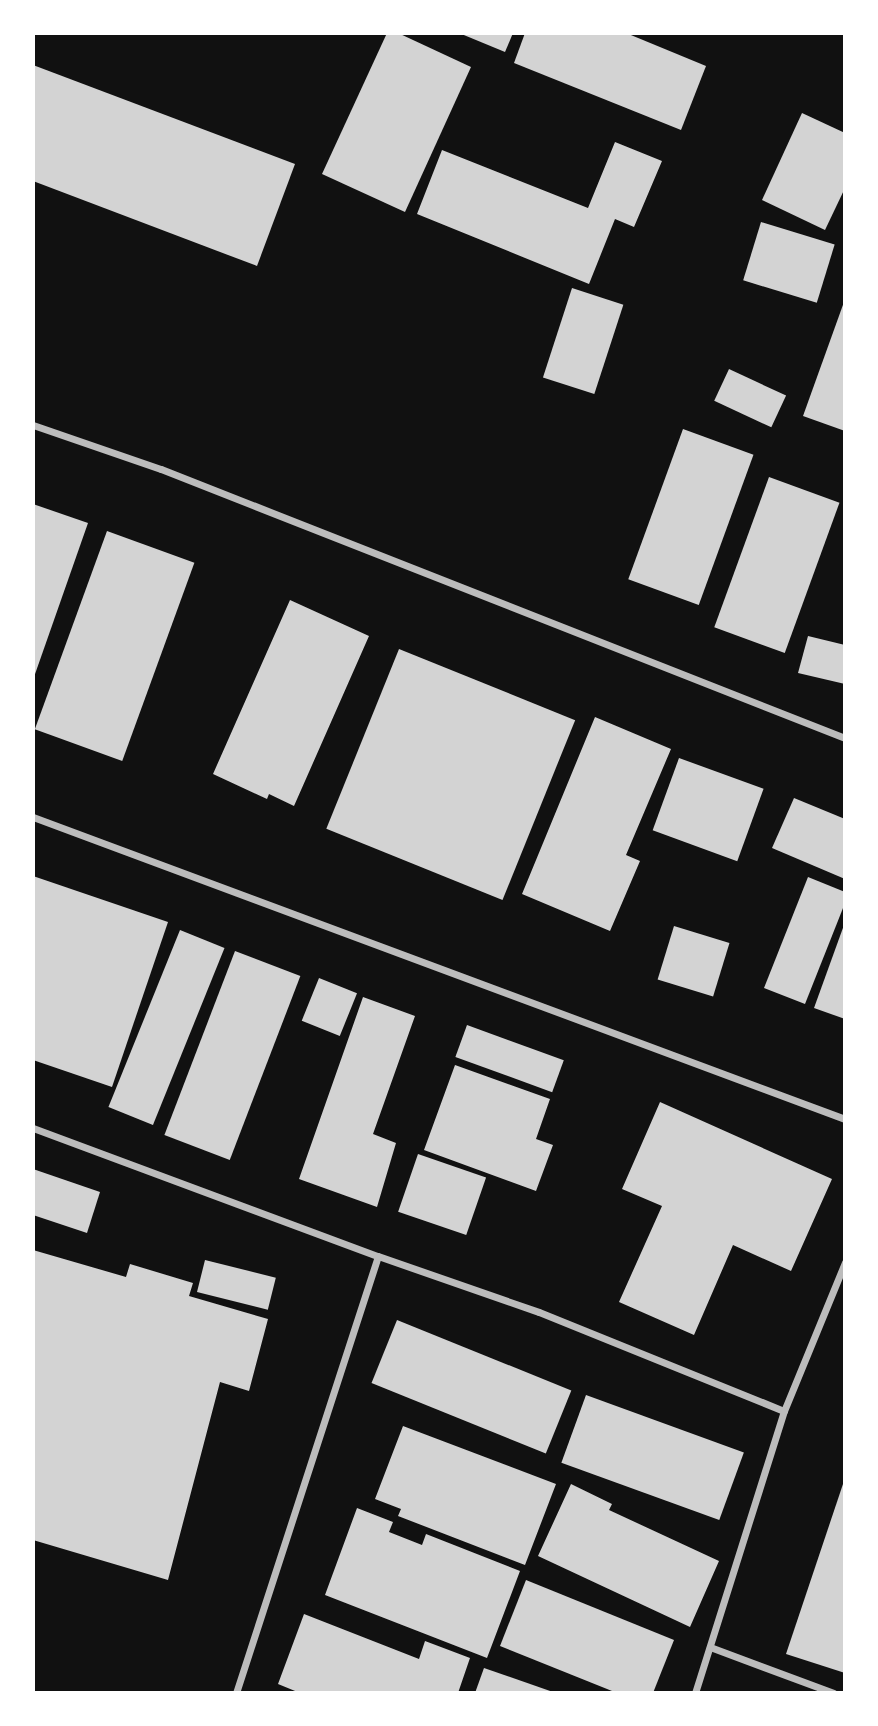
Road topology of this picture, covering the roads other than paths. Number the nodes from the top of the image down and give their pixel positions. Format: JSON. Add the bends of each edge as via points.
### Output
{"nodes":[{"id":1,"x":33,"y":425,"type":"edge"},
{"id":2,"x":845,"y":738,"type":"edge"},
{"id":3,"x":33,"y":817,"type":"edge"},
{"id":4,"x":845,"y":1119,"type":"edge"},
{"id":5,"x":33,"y":1128,"type":"edge"},
{"id":6,"x":378,"y":1256,"type":"junction"},
{"id":7,"x":845,"y":1262,"type":"edge"},
{"id":8,"x":784,"y":1410,"type":"junction"},
{"id":9,"x":710,"y":1647,"type":"junction"},
{"id":10,"x":236,"y":1693,"type":"edge"},
{"id":11,"x":695,"y":1693,"type":"edge"},
{"id":12,"x":834,"y":1693,"type":"edge"}],
"edges":[{"from":1,"to":2,"type":"street","via":[[161,469]]},
{"from":3,"to":4,"type":"street"},
{"from":5,"to":6,"type":"street"},
{"from":6,"to":8,"type":"street","via":[[539,1312]]},
{"from":6,"to":10,"type":"street"},
{"from":7,"to":8,"type":"street"},
{"from":8,"to":9,"type":"street"},
{"from":9,"to":11,"type":"street"},
{"from":9,"to":12,"type":"street"}]}
